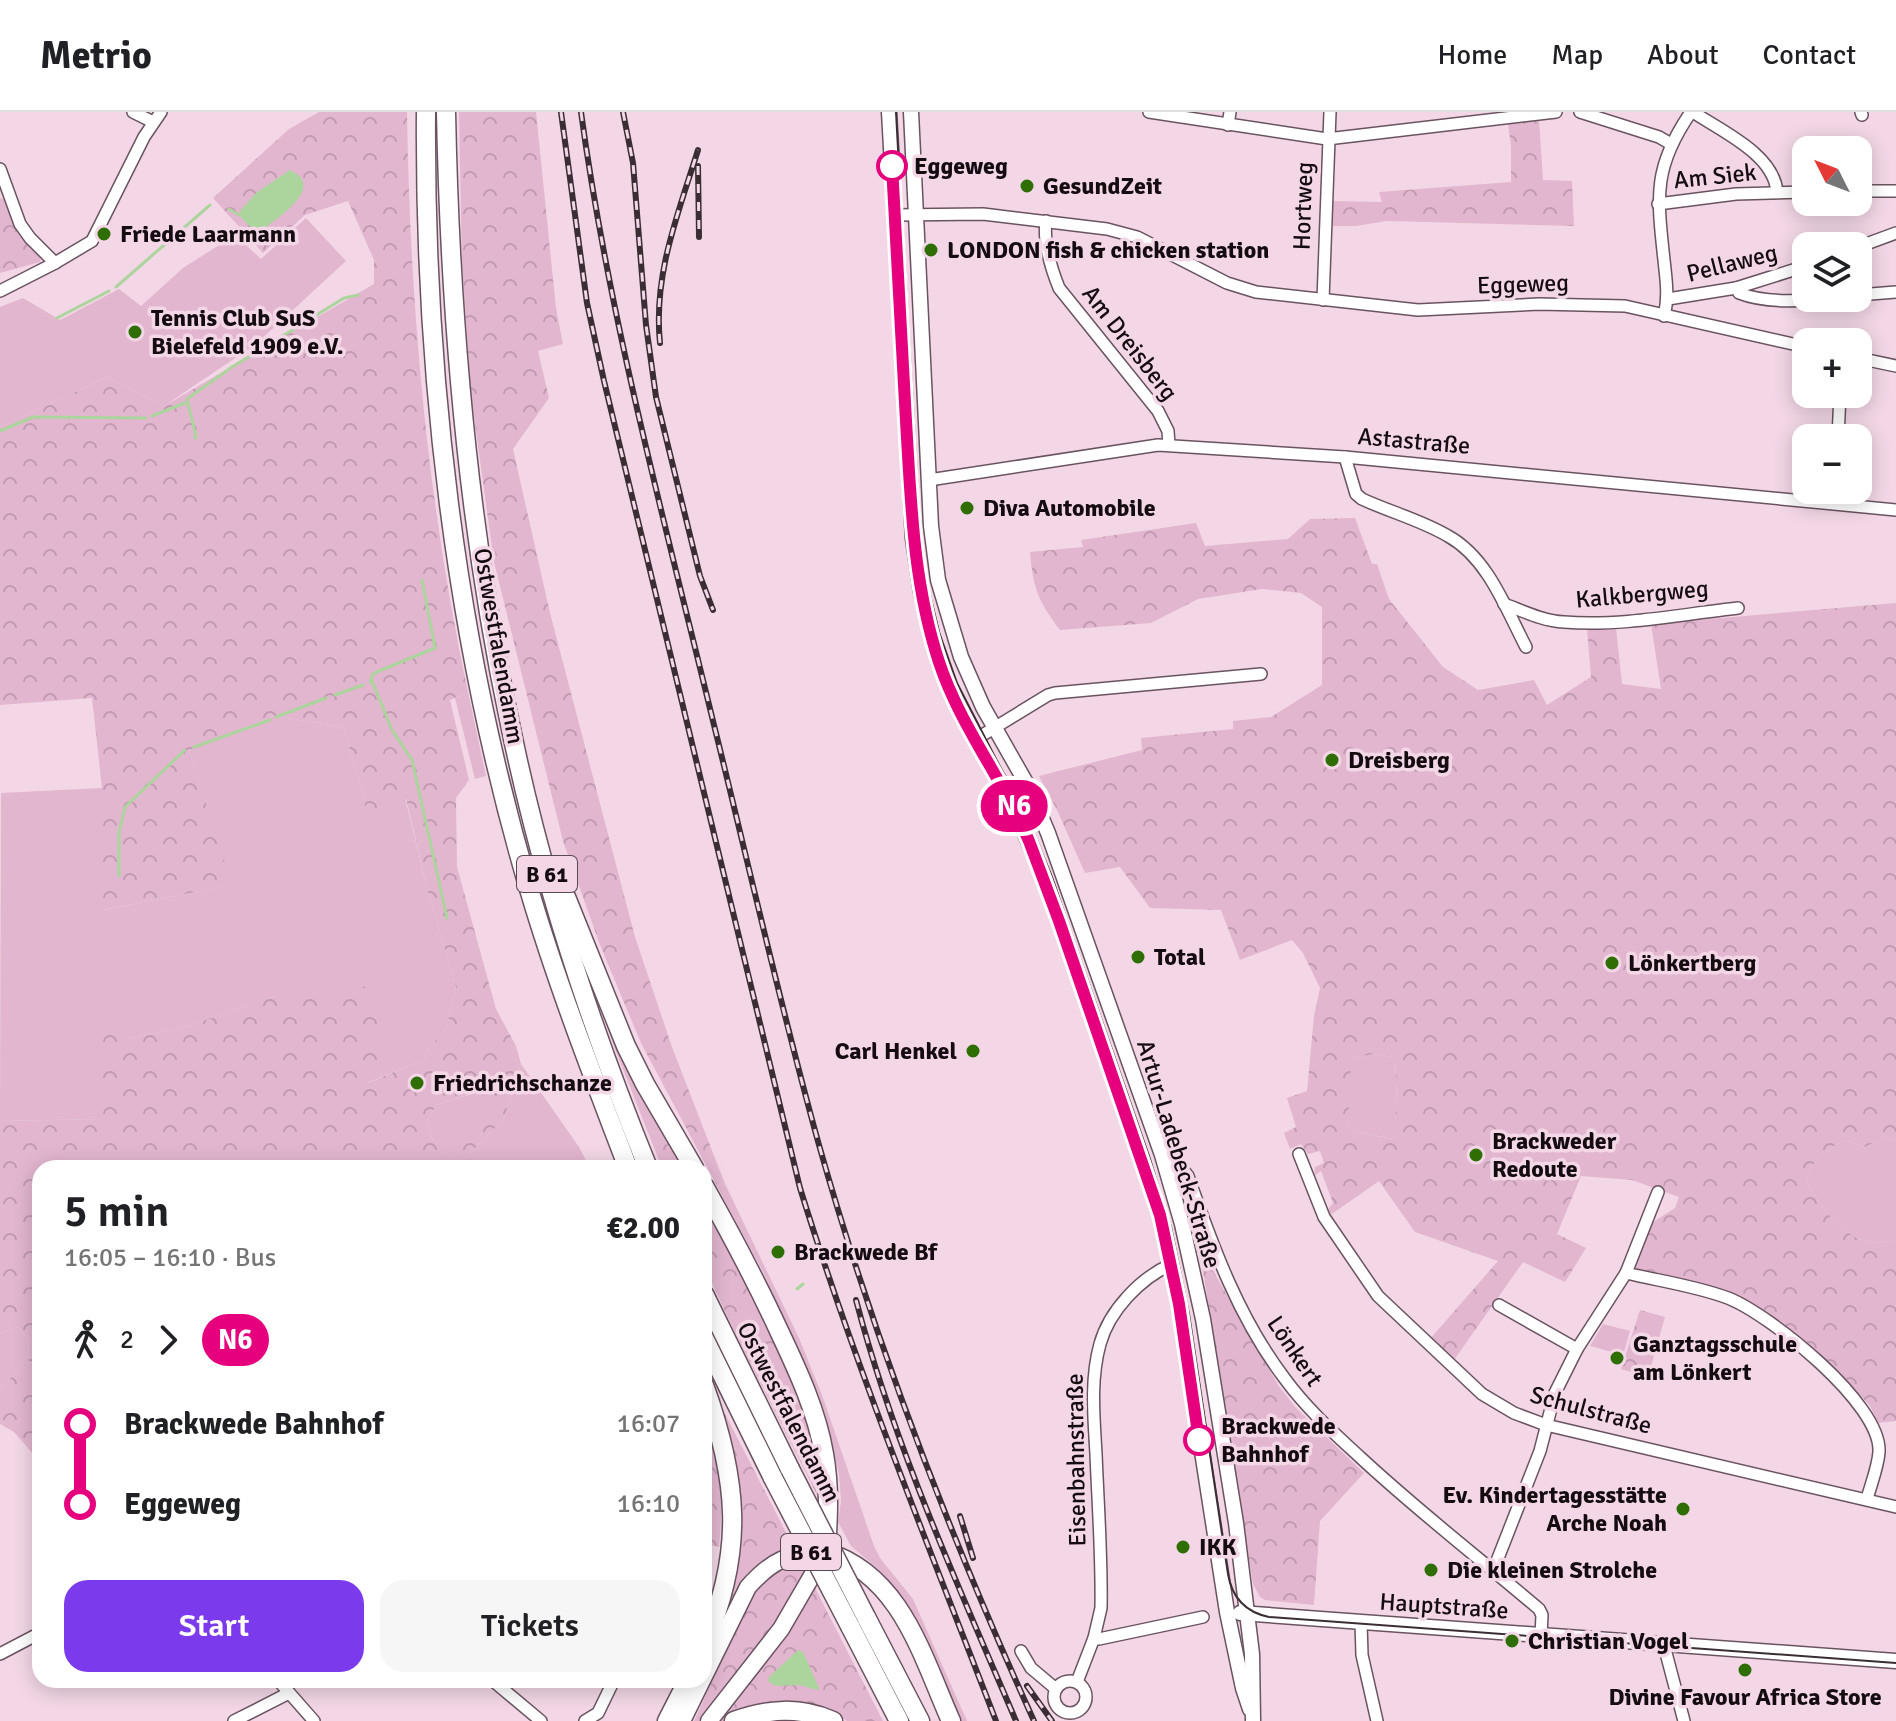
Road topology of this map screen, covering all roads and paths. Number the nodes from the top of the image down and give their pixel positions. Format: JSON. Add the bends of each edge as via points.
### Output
{"nodes":[{"id":1,"x":133,"y":112,"type":"edge"},
{"id":2,"x":426,"y":112,"type":"edge"},
{"id":3,"x":446,"y":112,"type":"edge"},
{"id":4,"x":889,"y":112,"type":"edge"},
{"id":5,"x":911,"y":112,"type":"edge"},
{"id":6,"x":1149,"y":112,"type":"edge"},
{"id":7,"x":1230,"y":112,"type":"edge"},
{"id":8,"x":1330,"y":112,"type":"edge"},
{"id":9,"x":1556,"y":112,"type":"edge"},
{"id":10,"x":1580,"y":112,"type":"edge"},
{"id":11,"x":1692,"y":112,"type":"edge"},
{"id":12,"x":157,"y":117,"type":"edge"},
{"id":13,"x":1459,"y":118,"type":"edge"},
{"id":14,"x":1228,"y":125,"type":"junction"},
{"id":15,"x":1327,"y":139,"type":"junction"},
{"id":16,"x":1671,"y":144,"type":"junction"},
{"id":17,"x":0,"y":169,"type":"edge"},
{"id":18,"x":1872,"y":191,"type":"edge"},
{"id":19,"x":1896,"y":191,"type":"edge"},
{"id":20,"x":1777,"y":192,"type":"junction"},
{"id":21,"x":1792,"y":192,"type":"edge"},
{"id":22,"x":1658,"y":204,"type":"junction"},
{"id":23,"x":894,"y":215,"type":"junction"},
{"id":24,"x":916,"y":215,"type":"junction"},
{"id":25,"x":1046,"y":221,"type":"junction"},
{"id":26,"x":1896,"y":233,"type":"edge"},
{"id":27,"x":1872,"y":242,"type":"edge"},
{"id":28,"x":55,"y":263,"type":"junction"},
{"id":29,"x":1792,"y":270,"type":"edge"},
{"id":30,"x":1736,"y":288,"type":"junction"},
{"id":31,"x":0,"y":291,"type":"edge"},
{"id":32,"x":1896,"y":292,"type":"edge"},
{"id":33,"x":1872,"y":294,"type":"edge"},
{"id":34,"x":1668,"y":299,"type":"junction"},
{"id":35,"x":1323,"y":300,"type":"junction"},
{"id":36,"x":1792,"y":300,"type":"edge"},
{"id":37,"x":1664,"y":316,"type":"junction"},
{"id":38,"x":1792,"y":344,"type":"edge"},
{"id":39,"x":1872,"y":361,"type":"edge"},
{"id":40,"x":1896,"y":366,"type":"edge"},
{"id":41,"x":1169,"y":445,"type":"junction"},
{"id":42,"x":1345,"y":457,"type":"junction"},
{"id":43,"x":929,"y":480,"type":"junction"},
{"id":44,"x":1792,"y":494,"type":"edge"},
{"id":45,"x":1863,"y":504,"type":"edge"},
{"id":46,"x":1896,"y":510,"type":"edge"},
{"id":47,"x":482,"y":569,"type":"junction"},
{"id":48,"x":1504,"y":604,"type":"junction"},
{"id":49,"x":1738,"y":608,"type":"dead end"},
{"id":50,"x":1526,"y":647,"type":"dead end"},
{"id":51,"x":1261,"y":674,"type":"dead end"},
{"id":52,"x":996,"y":729,"type":"junction"},
{"id":53,"x":976,"y":739,"type":"junction"},
{"id":54,"x":557,"y":979,"type":"junction"},
{"id":55,"x":1299,"y":1154,"type":"dead end"},
{"id":56,"x":1162,"y":1155,"type":"junction"},
{"id":57,"x":612,"y":1160,"type":"edge"},
{"id":58,"x":625,"y":1160,"type":"edge"},
{"id":59,"x":645,"y":1160,"type":"edge"},
{"id":60,"x":689,"y":1160,"type":"edge"},
{"id":61,"x":1658,"y":1192,"type":"dead end"},
{"id":62,"x":712,"y":1201,"type":"edge"},
{"id":63,"x":1172,"y":1264,"type":"junction"},
{"id":64,"x":1626,"y":1273,"type":"junction"},
{"id":65,"x":1499,"y":1305,"type":"dead end"},
{"id":66,"x":712,"y":1313,"type":"edge"},
{"id":67,"x":1577,"y":1349,"type":"junction"},
{"id":68,"x":712,"y":1352,"type":"edge"},
{"id":69,"x":712,"y":1410,"type":"edge"},
{"id":70,"x":1546,"y":1425,"type":"junction"},
{"id":71,"x":781,"y":1474,"type":"junction"},
{"id":72,"x":1867,"y":1499,"type":"junction"},
{"id":73,"x":1896,"y":1507,"type":"edge"},
{"id":74,"x":826,"y":1552,"type":"junction"},
{"id":75,"x":1493,"y":1571,"type":"junction"},
{"id":76,"x":1227,"y":1612,"type":"junction"},
{"id":77,"x":1247,"y":1614,"type":"junction"},
{"id":78,"x":1203,"y":1617,"type":"dead end"},
{"id":79,"x":858,"y":1621,"type":"junction"},
{"id":80,"x":1361,"y":1622,"type":"junction"},
{"id":81,"x":712,"y":1626,"type":"edge"},
{"id":82,"x":1541,"y":1635,"type":"junction"},
{"id":83,"x":32,"y":1637,"type":"edge"},
{"id":84,"x":1094,"y":1638,"type":"junction"},
{"id":85,"x":1666,"y":1644,"type":"junction"},
{"id":86,"x":1021,"y":1651,"type":"dead end"},
{"id":87,"x":0,"y":1654,"type":"edge"},
{"id":88,"x":712,"y":1660,"type":"edge"},
{"id":89,"x":1896,"y":1661,"type":"edge"},
{"id":90,"x":1077,"y":1682,"type":"junction"},
{"id":91,"x":285,"y":1688,"type":"edge"},
{"id":92,"x":502,"y":1688,"type":"edge"},
{"id":93,"x":610,"y":1688,"type":"edge"},
{"id":94,"x":684,"y":1688,"type":"edge"},
{"id":95,"x":698,"y":1688,"type":"edge"},
{"id":96,"x":1056,"y":1689,"type":"junction"},
{"id":97,"x":289,"y":1693,"type":"junction"},
{"id":98,"x":1076,"y":1717,"type":"edge"},
{"id":99,"x":1253,"y":1719,"type":"edge"},
{"id":100,"x":234,"y":1721,"type":"edge"},
{"id":101,"x":314,"y":1721,"type":"edge"},
{"id":102,"x":541,"y":1721,"type":"edge"},
{"id":103,"x":585,"y":1721,"type":"edge"},
{"id":104,"x":667,"y":1721,"type":"edge"},
{"id":105,"x":682,"y":1721,"type":"edge"},
{"id":106,"x":709,"y":1721,"type":"edge"},
{"id":107,"x":734,"y":1721,"type":"edge"},
{"id":108,"x":833,"y":1721,"type":"edge"},
{"id":109,"x":899,"y":1721,"type":"edge"},
{"id":110,"x":920,"y":1721,"type":"edge"},
{"id":111,"x":951,"y":1721,"type":"edge"},
{"id":112,"x":1377,"y":1721,"type":"edge"},
{"id":113,"x":1684,"y":1721,"type":"edge"}],
"edges":[{"from":1,"to":12,"type":"street"},
{"from":2,"to":54,"type":"highway","name":"Ostwestfalendamm","number":"B 61","via":[[434,355],[464,601],[506,802]]},
{"from":3,"to":47,"type":"highway","name":"Ostwestfalendamm","number":"B 61","via":[[457,360]]},
{"from":4,"to":23,"type":"street","name":"Artur-Ladebeck-Straße"},
{"from":5,"to":24,"type":"street","name":"Artur-Ladebeck-Straße"},
{"from":6,"to":14,"type":"street"},
{"from":7,"to":14,"type":"street"},
{"from":8,"to":15,"type":"street","name":"Hortweg"},
{"from":9,"to":13,"type":"street"},
{"from":10,"to":16,"type":"street"},
{"from":11,"to":16,"type":"street"},
{"from":11,"to":20,"type":"street","name":"Am Siek","via":[[1755,154],[1772,174]]},
{"from":12,"to":28,"type":"street","via":[[92,241]]},
{"from":13,"to":15,"type":"street"},
{"from":14,"to":15,"type":"street"},
{"from":15,"to":35,"type":"street","name":"Hortweg"},
{"from":16,"to":22,"type":"street"},
{"from":17,"to":28,"type":"street","via":[[26,234]]},
{"from":18,"to":19,"type":"street"},
{"from":20,"to":21,"type":"street","name":"Am Siek"},
{"from":20,"to":22,"type":"street","name":"Am Siek"},
{"from":22,"to":34,"type":"street"},
{"from":23,"to":24,"type":"street"},
{"from":23,"to":53,"type":"street","name":"Artur-Ladebeck-Straße","via":[[918,576],[939,663]]},
{"from":24,"to":25,"type":"street","name":"Eggeweg","via":[[983,214]]},
{"from":24,"to":43,"type":"street","name":"Artur-Ladebeck-Straße"},
{"from":25,"to":35,"type":"street","name":"Eggeweg","via":[[1122,232],[1246,290]]},
{"from":25,"to":41,"type":"street","name":"Am Dreisberg","via":[[1059,288],[1158,411]]},
{"from":26,"to":27,"type":"street"},
{"from":28,"to":31,"type":"street"},
{"from":29,"to":30,"type":"street","name":"Pellaweg"},
{"from":30,"to":34,"type":"street","name":"Pellaweg"},
{"from":30,"to":36,"type":"street","via":[[1760,298]]},
{"from":32,"to":33,"type":"street"},
{"from":34,"to":37,"type":"street"},
{"from":35,"to":37,"type":"street","name":"Eggeweg","via":[[1418,310],[1596,304]]},
{"from":37,"to":38,"type":"street","name":"Eggeweg"},
{"from":39,"to":40,"type":"street"},
{"from":41,"to":42,"type":"street","name":"Astastraße"},
{"from":41,"to":43,"type":"street","name":"Astastraße"},
{"from":42,"to":44,"type":"street","name":"Astastraße"},
{"from":42,"to":48,"type":"street","via":[[1356,494],[1452,538],[1486,573]]},
{"from":43,"to":52,"type":"street","name":"Artur-Ladebeck-Straße","via":[[934,558],[949,623],[968,677]]},
{"from":45,"to":46,"type":"street","name":"Astastraße"},
{"from":47,"to":59,"type":"highway","name":"Ostwestfalendamm","number":"B 61","via":[[510,724],[547,872],[606,1060]]},
{"from":47,"to":60,"type":"highway","number":"B 61","via":[[551,852],[572,914],[626,1046]]},
{"from":48,"to":49,"type":"street","name":"Kalkbergweg","via":[[1563,622]]},
{"from":48,"to":50,"type":"street"},
{"from":51,"to":52,"type":"street","via":[[1055,693]]},
{"from":52,"to":53,"type":"street"},
{"from":52,"to":56,"type":"street","name":"Artur-Ladebeck-Straße","via":[[1048,833]]},
{"from":53,"to":63,"type":"street","name":"Artur-Ladebeck-Straße","via":[[1044,877],[1141,1156]]},
{"from":54,"to":57,"type":"highway","via":[[568,1032]]},
{"from":54,"to":58,"type":"highway","name":"Ostwestfalendamm","number":"B 61"},
{"from":55,"to":70,"type":"street","name":"Schulstraße","via":[[1324,1217],[1378,1296],[1482,1394]]},
{"from":56,"to":75,"type":"street","name":"Lönkert","via":[[1185,1170],[1229,1283],[1291,1387],[1321,1422]]},
{"from":56,"to":77,"type":"street","name":"Artur-Ladebeck-Straße","via":[[1203,1319]]},
{"from":61,"to":64,"type":"street"},
{"from":62,"to":74,"type":"highway","via":[[761,1292],[815,1419],[828,1482]]},
{"from":63,"to":76,"type":"street","name":"Artur-Ladebeck-Straße"},
{"from":63,"to":84,"type":"street","name":"Eisenbahnstraße","via":[[1121,1305],[1100,1344],[1093,1400],[1101,1608]]},
{"from":64,"to":67,"type":"street"},
{"from":64,"to":72,"type":"street","via":[[1730,1299],[1824,1366],[1856,1400],[1877,1436],[1880,1451]]},
{"from":65,"to":67,"type":"street"},
{"from":66,"to":71,"type":"highway","name":"Ostwestfalendamm","number":"B 61"},
{"from":67,"to":70,"type":"street"},
{"from":68,"to":71,"type":"highway","name":"Ostwestfalendamm","number":"B 61"},
{"from":69,"to":81,"type":"highway","via":[[727,1456],[732,1507],[730,1562]]},
{"from":70,"to":72,"type":"street","name":"Schulstraße"},
{"from":70,"to":75,"type":"street"},
{"from":71,"to":79,"type":"highway","name":"Ostwestfalendamm","number":"B 61","bridge":true},
{"from":72,"to":73,"type":"street","name":"Schulstraße"},
{"from":74,"to":88,"type":"main road","via":[[794,1554],[762,1571],[748,1587]]},
{"from":74,"to":106,"type":"main road","via":[[781,1629]]},
{"from":74,"to":111,"type":"highway","via":[[870,1573],[886,1590]]},
{"from":75,"to":82,"type":"street","name":"Lönkert","via":[[1541,1611]]},
{"from":76,"to":77,"type":"street","name":"Hauptstraße"},
{"from":76,"to":99,"type":"street","name":"Artur-Ladebeck-Straße"},
{"from":77,"to":80,"type":"street","name":"Hauptstraße"},
{"from":77,"to":99,"type":"street","name":"Artur-Ladebeck-Straße"},
{"from":78,"to":84,"type":"street"},
{"from":79,"to":109,"type":"highway","name":"Ostwestfalendamm","number":"B 61"},
{"from":79,"to":110,"type":"highway","name":"Ostwestfalendamm","number":"B 61"},
{"from":80,"to":82,"type":"street","name":"Hauptstraße"},
{"from":80,"to":112,"type":"street"},
{"from":82,"to":85,"type":"street","name":"Hauptstraße"},
{"from":83,"to":87,"type":"street"},
{"from":84,"to":90,"type":"street","name":"Eisenbahnstraße"},
{"from":85,"to":89,"type":"street","name":"Hauptstraße"},
{"from":85,"to":113,"type":"street"},
{"from":86,"to":96,"type":"street","via":[[1031,1668]]},
{"from":90,"to":96,"type":"street"},
{"from":90,"to":98,"type":"street","via":[[1086,1700]]},
{"from":91,"to":97,"type":"street"},
{"from":92,"to":102,"type":"street"},
{"from":93,"to":103,"type":"street","via":[[598,1713]]},
{"from":94,"to":104,"type":"highway"},
{"from":95,"to":105,"type":"main road"},
{"from":96,"to":98,"type":"street","via":[[1057,1708]]},
{"from":97,"to":100,"type":"street"},
{"from":97,"to":101,"type":"street"},
{"from":107,"to":108,"type":"highway","via":[[777,1710]]}]}
